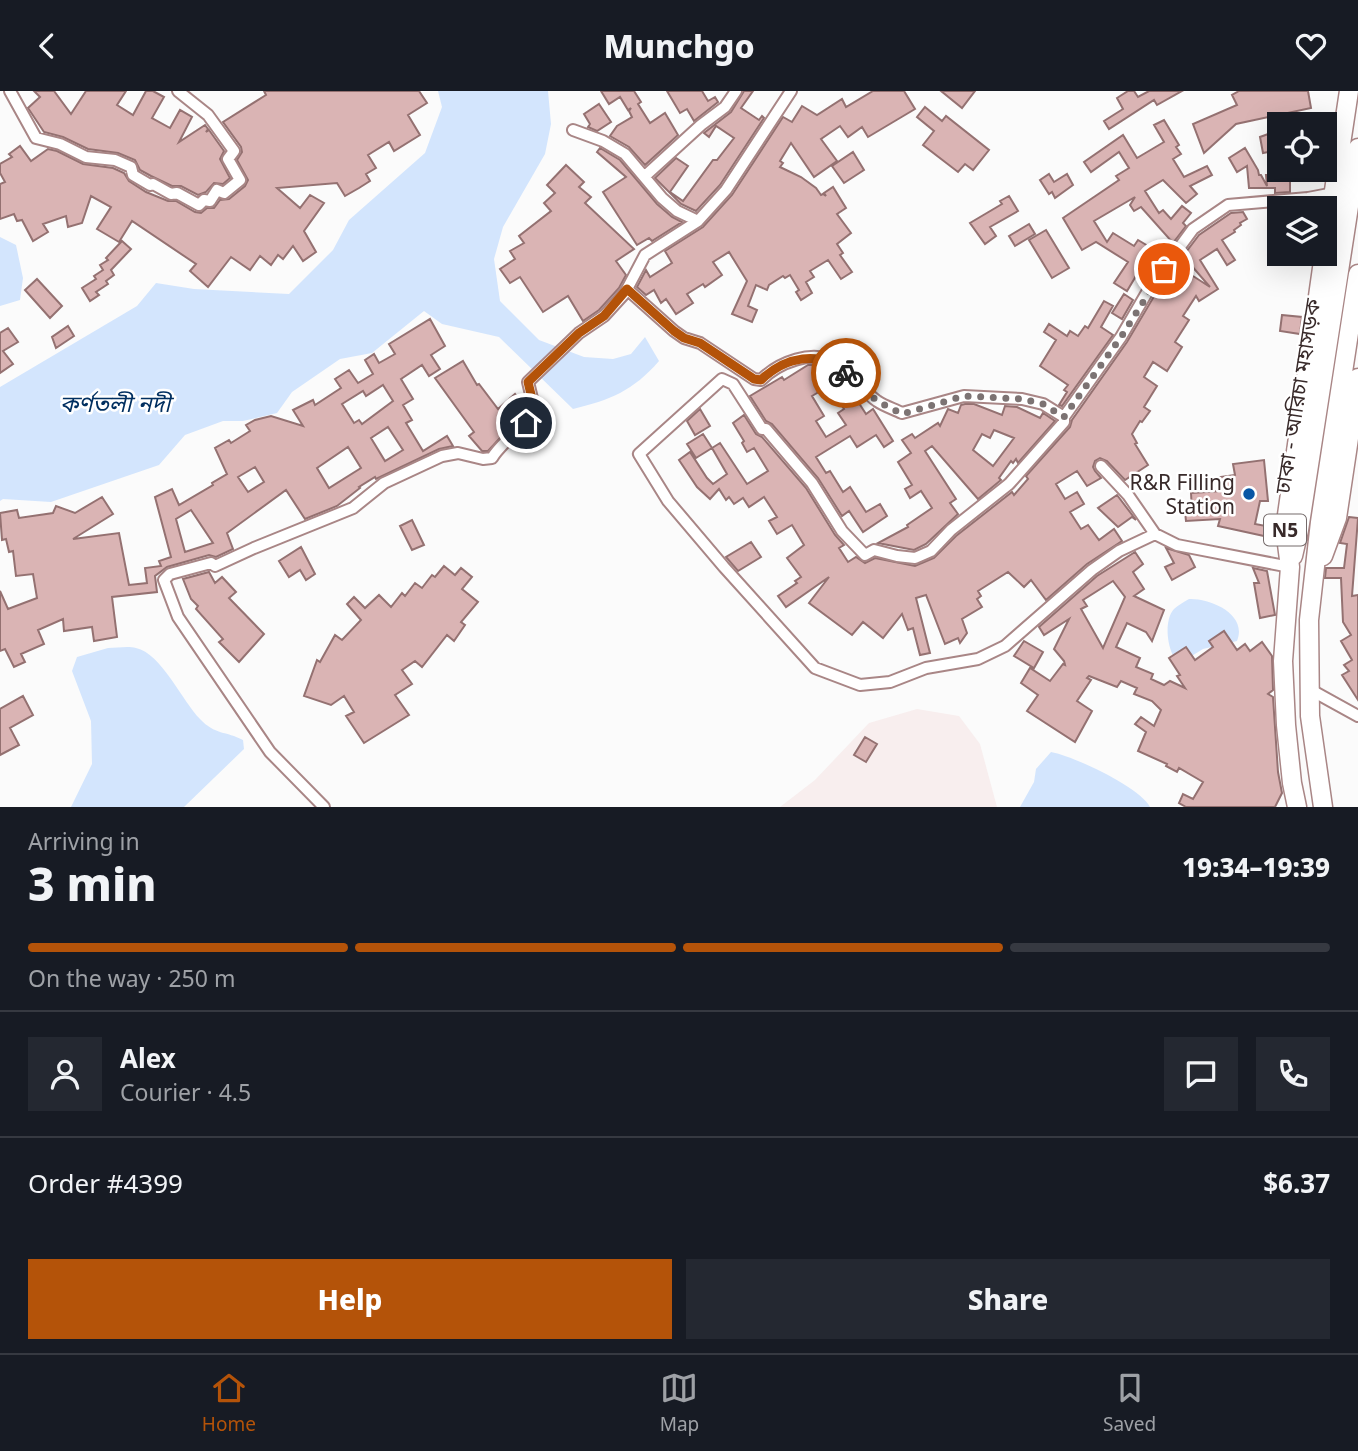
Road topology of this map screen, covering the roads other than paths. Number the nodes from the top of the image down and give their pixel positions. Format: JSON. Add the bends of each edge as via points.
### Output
{"nodes":[{"id":1,"x":10,"y":91,"type":"edge"},
{"id":2,"x":178,"y":91,"type":"edge"},
{"id":3,"x":736,"y":91,"type":"edge"},
{"id":4,"x":791,"y":91,"type":"edge"},
{"id":5,"x":1349,"y":91,"type":"edge"},
{"id":6,"x":573,"y":130,"type":"dead end"},
{"id":7,"x":1358,"y":148,"type":"edge"},
{"id":8,"x":645,"y":176,"type":"junction"},
{"id":9,"x":1334,"y":193,"type":"junction"},
{"id":10,"x":1333,"y":196,"type":"edge"},
{"id":11,"x":698,"y":221,"type":"junction"},
{"id":12,"x":1322,"y":266,"type":"edge"},
{"id":13,"x":1358,"y":274,"type":"edge"},
{"id":14,"x":627,"y":289,"type":"junction"},
{"id":15,"x":1358,"y":379,"type":"edge"},
{"id":16,"x":1064,"y":417,"type":"junction"},
{"id":17,"x":1101,"y":467,"type":"dead end"},
{"id":18,"x":1155,"y":534,"type":"junction"},
{"id":19,"x":1290,"y":566,"type":"junction"},
{"id":20,"x":1315,"y":572,"type":"junction"},
{"id":21,"x":1309,"y":689,"type":"junction"},
{"id":22,"x":1358,"y":716,"type":"edge"},
{"id":23,"x":324,"y":807,"type":"edge"},
{"id":24,"x":1297,"y":807,"type":"edge"},
{"id":25,"x":1323,"y":807,"type":"edge"}],
"edges":[{"from":1,"to":2,"type":"street","via":[[36,138],[86,157],[115,160],[131,167],[133,175],[150,185],[200,205],[204,199],[210,201],[217,190],[223,193],[240,180],[228,159],[234,151],[208,115]]},
{"from":3,"to":8,"type":"street","via":[[724,107]]},
{"from":4,"to":11,"type":"street","via":[[726,190]]},
{"from":5,"to":9,"type":"highway","name":"ঢাকা - আরিচা মহাসড়ক","number":"N5"},
{"from":6,"to":8,"type":"street","via":[[625,154]]},
{"from":7,"to":19,"type":"highway","name":"ঢাকা - আরিচা মহাসড়ক","number":"N5"},
{"from":8,"to":11,"type":"street","via":[[677,211]]},
{"from":9,"to":10,"type":"highway","name":"ঢাকা - আরিচা মহাসড়ক","number":"N5"},
{"from":9,"to":16,"type":"street","via":[[1228,205],[1192,229]]},
{"from":11,"to":14,"type":"street","via":[[645,255]]},
{"from":12,"to":19,"type":"highway","name":"ঢাকা - আরিচা মহাসড়ক","number":"N5","via":[[1285,529]]},
{"from":13,"to":20,"type":"highway","number":"N5"},
{"from":14,"to":16,"type":"street","via":[[674,331],[754,379],[761,380],[789,362],[813,357],[835,362],[877,401],[902,414],[964,396],[1022,399],[1043,404]]},
{"from":14,"to":23,"type":"street","via":[[604,316],[579,333],[528,382],[535,411],[492,458],[458,453],[442,456],[384,483],[353,508],[215,566],[211,563],[180,571],[164,580],[177,617],[270,752]]},
{"from":15,"to":20,"type":"highway","via":[[1337,518]]},
{"from":16,"to":18,"type":"street","via":[[1009,484],[931,551],[915,558],[874,549],[865,555],[853,545],[812,483],[762,429],[733,384],[722,379],[639,454],[668,501],[815,668],[860,685],[890,682],[926,668],[978,659],[1004,646],[1092,570]]},
{"from":17,"to":18,"type":"street"},
{"from":18,"to":19,"type":"street","via":[[1177,545]]},
{"from":19,"to":24,"type":"highway","name":"ঢাকা - আরিচা মহাসড়ক","number":"N5","via":[[1283,661]]},
{"from":20,"to":21,"type":"highway","number":"N5","via":[[1309,620]]},
{"from":21,"to":22,"type":"street"},
{"from":21,"to":25,"type":"highway","number":"N5","via":[[1312,744]]}]}
